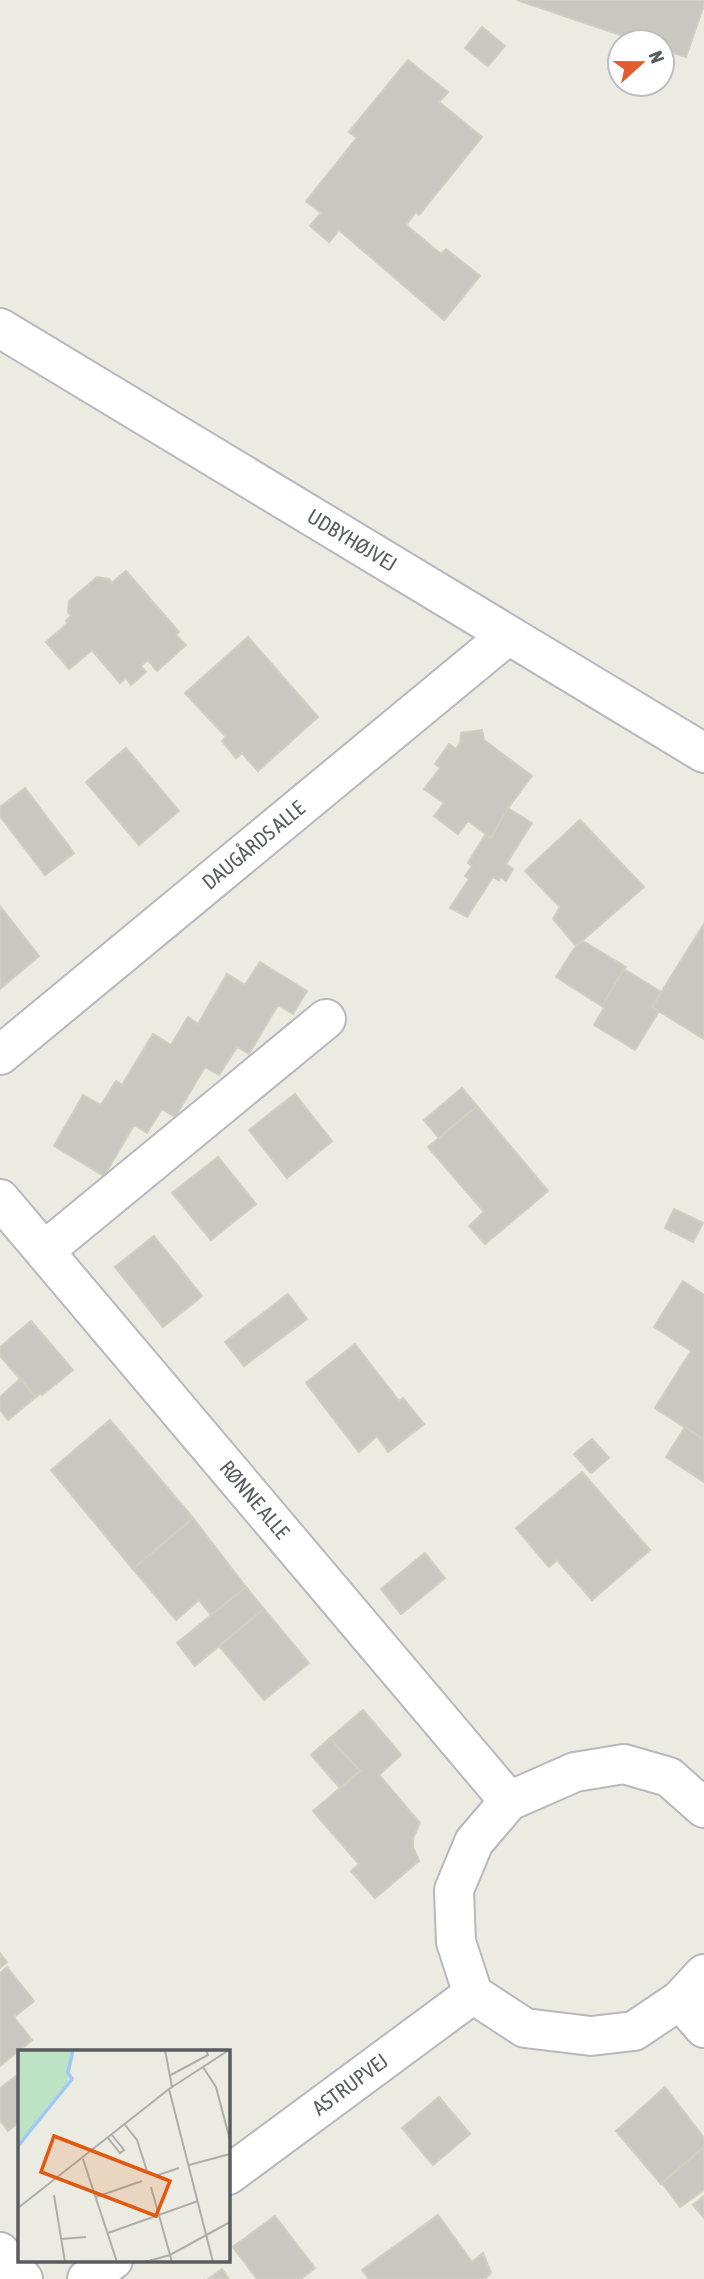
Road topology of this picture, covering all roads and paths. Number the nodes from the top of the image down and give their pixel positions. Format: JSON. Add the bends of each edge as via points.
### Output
{"nodes":[{"id":1,"x":0,"y":328,"type":"edge"},
{"id":2,"x":507,"y":636,"type":"junction"},
{"id":3,"x":704,"y":753,"type":"edge"},
{"id":4,"x":326,"y":1020,"type":"dead end"},
{"id":5,"x":0,"y":1055,"type":"edge"},
{"id":6,"x":0,"y":1199,"type":"edge"},
{"id":7,"x":44,"y":1251,"type":"junction"},
{"id":8,"x":509,"y":1801,"type":"junction"},
{"id":9,"x":704,"y":1808,"type":"edge"},
{"id":10,"x":473,"y":1994,"type":"junction"},
{"id":11,"x":696,"y":2000,"type":"edge"},
{"id":12,"x":229,"y":2174,"type":"edge"},
{"id":13,"x":0,"y":2252,"type":"edge"},
{"id":14,"x":110,"y":2262,"type":"edge"},
{"id":15,"x":23,"y":2279,"type":"edge"},
{"id":16,"x":87,"y":2279,"type":"edge"}],
"edges":[{"from":1,"to":2,"type":"street","name":"UDBYHØJVEJ"},
{"from":2,"to":3,"type":"street","name":"UDBYHØJVEJ"},
{"from":2,"to":5,"type":"street","name":"DAUGÅRDS ALLE"},
{"from":4,"to":7,"type":"street"},
{"from":6,"to":7,"type":"street","name":"RØNNE ALLE"},
{"from":7,"to":8,"type":"street","name":"RØNNE ALLE"},
{"from":8,"to":9,"type":"street","via":[[575,1772],[624,1765],[669,1777]]},
{"from":8,"to":10,"type":"street","via":[[474,1842],[454,1890],[456,1942]]},
{"from":10,"to":11,"type":"street","via":[[525,2028],[591,2036],[634,2031]]},
{"from":10,"to":12,"type":"street","name":"ASTRUPVEJ"},
{"from":13,"to":15,"type":"street"},
{"from":14,"to":16,"type":"street"}]}
